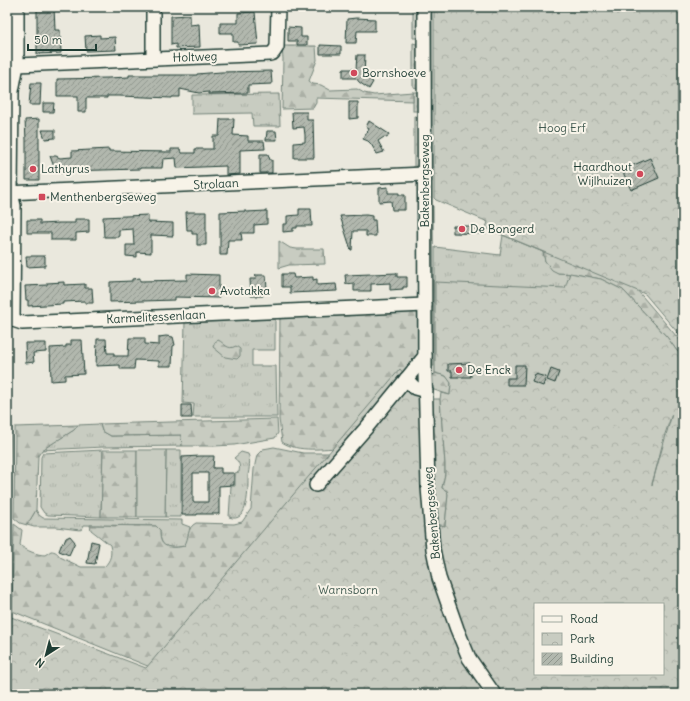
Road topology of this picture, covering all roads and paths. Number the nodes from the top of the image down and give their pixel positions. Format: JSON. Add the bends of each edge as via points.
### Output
{"nodes":[{"id":1,"x":17,"y":7,"type":"edge"},
{"id":2,"x":153,"y":7,"type":"edge"},
{"id":3,"x":278,"y":7,"type":"edge"},
{"id":4,"x":424,"y":7,"type":"edge"},
{"id":5,"x":153,"y":58,"type":"junction"},
{"id":6,"x":17,"y":65,"type":"junction"},
{"id":7,"x":10,"y":92,"type":"edge"},
{"id":8,"x":424,"y":174,"type":"junction"},
{"id":9,"x":9,"y":193,"type":"edge"},
{"id":10,"x":425,"y":305,"type":"junction"},
{"id":11,"x":425,"y":356,"type":"junction"},
{"id":12,"x":406,"y":379,"type":"junction"},
{"id":13,"x":426,"y":391,"type":"junction"},
{"id":14,"x":316,"y":485,"type":"dead end"},
{"id":15,"x":494,"y":694,"type":"edge"}],
"edges":[{"from":1,"to":6,"type":"street"},
{"from":2,"to":5,"type":"street"},
{"from":3,"to":5,"type":"street","name":"Holtweg","via":[[277,47],[270,54]]},
{"from":4,"to":8,"type":"street","name":"Bakenbergseweg"},
{"from":5,"to":6,"type":"street","name":"Holtweg"},
{"from":6,"to":7,"type":"street"},
{"from":7,"to":9,"type":"street"},
{"from":8,"to":9,"type":"street","name":"Strolaan"},
{"from":8,"to":10,"type":"street","name":"Bakenbergseweg"},
{"from":9,"to":10,"type":"street","name":"Karmelitessenlaan","via":[[14,206],[13,317],[22,323]]},
{"from":10,"to":11,"type":"street","name":"Bakenbergseweg"},
{"from":11,"to":12,"type":"street"},
{"from":11,"to":13,"type":"street","name":"Bakenbergseweg"},
{"from":12,"to":13,"type":"street","via":[[415,388]]},
{"from":12,"to":14,"type":"street"},
{"from":13,"to":15,"type":"street","name":"Bakenbergseweg","via":[[428,487],[433,549],[439,578],[469,658]]}]}
